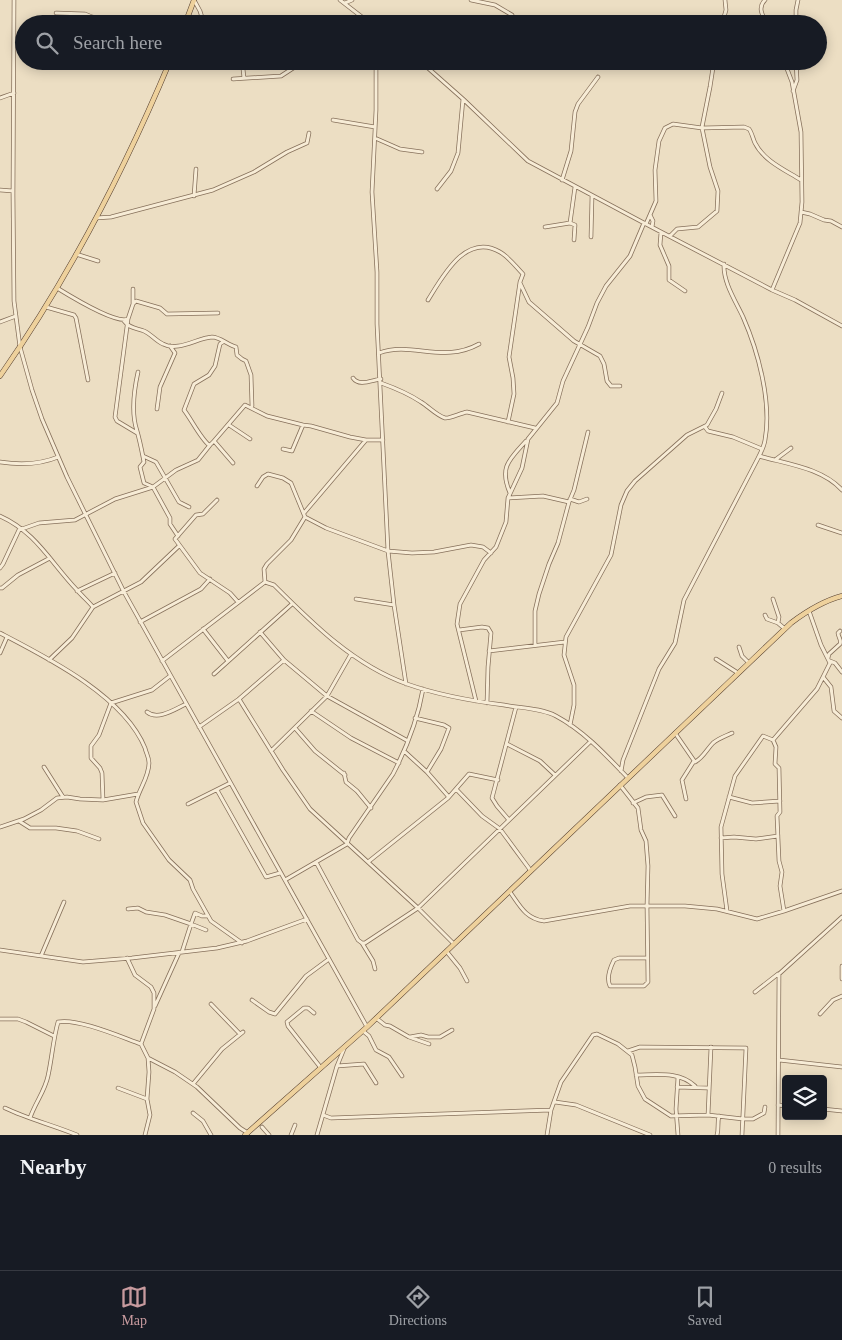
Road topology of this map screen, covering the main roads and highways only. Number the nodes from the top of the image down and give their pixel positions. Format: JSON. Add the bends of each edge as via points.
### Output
{"nodes":[{"id":1,"x":194,"y":0,"type":"edge"},
{"id":2,"x":188,"y":15,"type":"edge"},
{"id":3,"x":166,"y":70,"type":"edge"},
{"id":4,"x":0,"y":376,"type":"edge"},
{"id":5,"x":842,"y":597,"type":"edge"},
{"id":6,"x":246,"y":1134,"type":"edge"}],
"edges":[{"from":1,"to":2,"type":"main road"},
{"from":3,"to":4,"type":"main road","via":[[76,254]]},
{"from":5,"to":6,"type":"main road","via":[[830,599],[809,610],[785,629],[344,1049]]}]}
